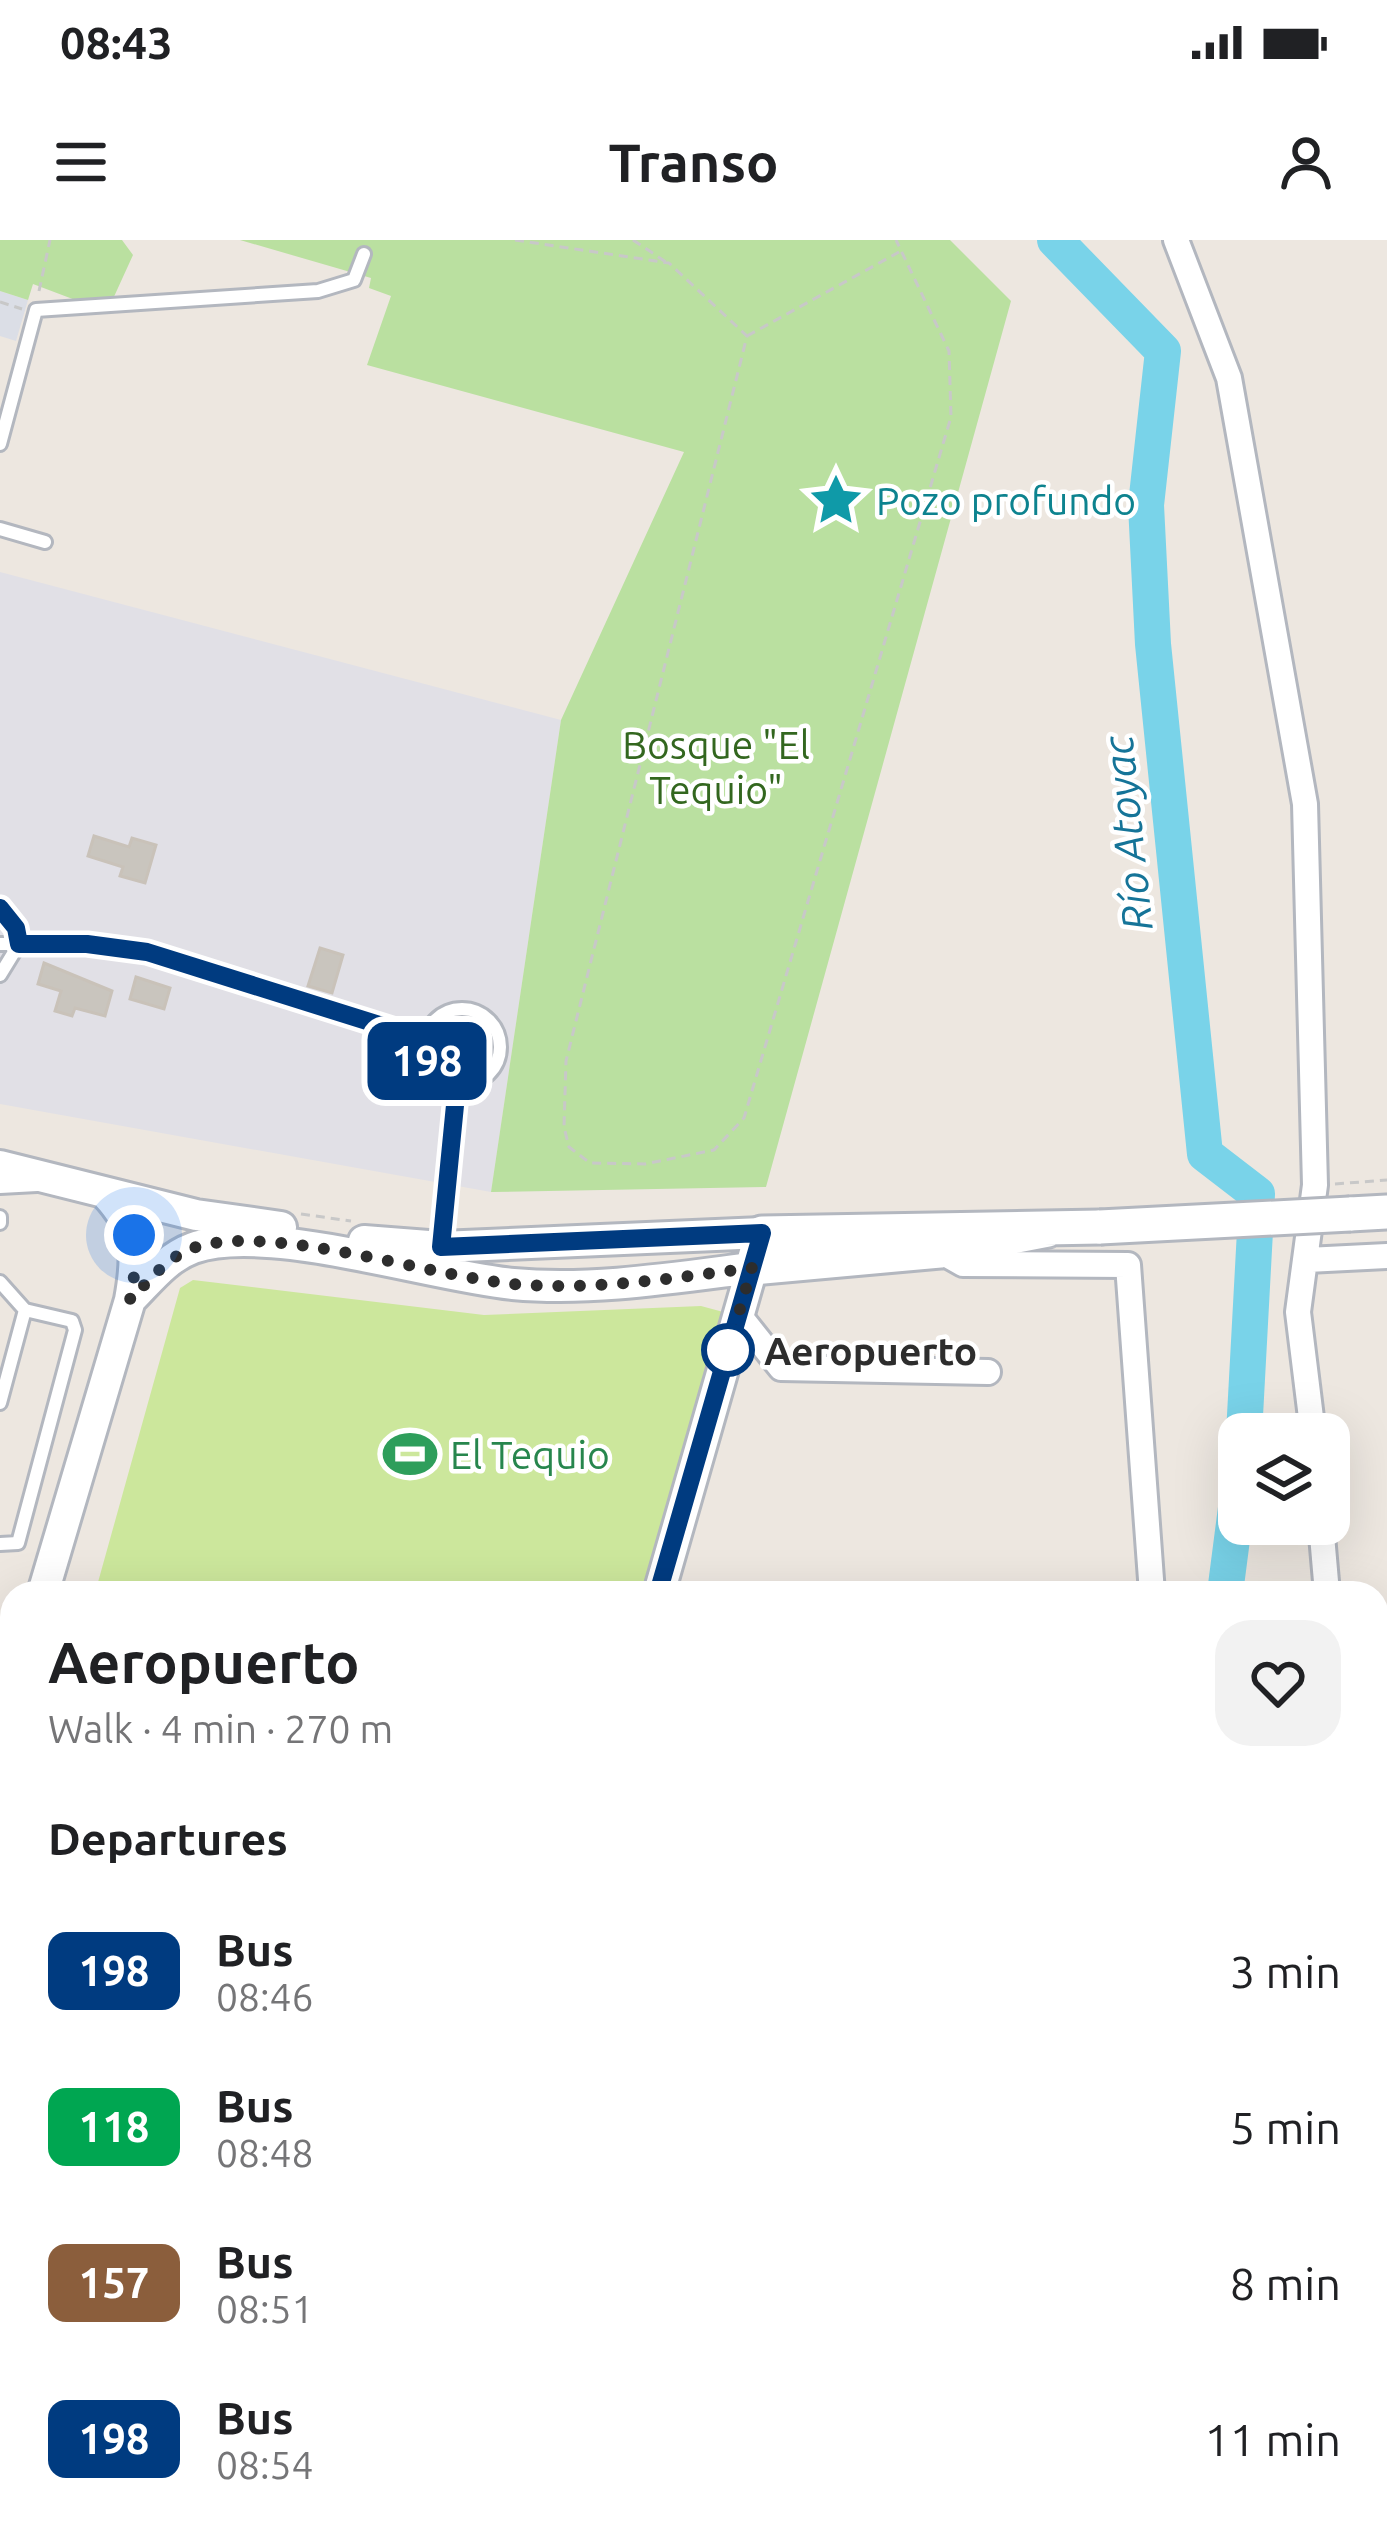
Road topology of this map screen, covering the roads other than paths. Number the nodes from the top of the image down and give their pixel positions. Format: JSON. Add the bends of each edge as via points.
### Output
{"nodes":[{"id":1,"x":1176,"y":240,"type":"edge"},
{"id":2,"x":364,"y":254,"type":"dead end"},
{"id":3,"x":0,"y":444,"type":"edge"},
{"id":4,"x":0,"y":529,"type":"edge"},
{"id":5,"x":45,"y":542,"type":"dead end"},
{"id":6,"x":0,"y":908,"type":"edge"},
{"id":7,"x":0,"y":944,"type":"edge"},
{"id":8,"x":19,"y":944,"type":"junction"},
{"id":9,"x":0,"y":975,"type":"edge"},
{"id":10,"x":424,"y":1039,"type":"junction"},
{"id":11,"x":457,"y":1085,"type":"junction"},
{"id":12,"x":0,"y":1166,"type":"edge"},
{"id":13,"x":50,"y":1181,"type":"junction"},
{"id":14,"x":0,"y":1186,"type":"edge"},
{"id":15,"x":106,"y":1194,"type":"junction"},
{"id":16,"x":1387,"y":1212,"type":"edge"},
{"id":17,"x":1048,"y":1229,"type":"junction"},
{"id":18,"x":762,"y":1233,"type":"junction"},
{"id":19,"x":441,"y":1247,"type":"junction"},
{"id":20,"x":940,"y":1250,"type":"junction"},
{"id":21,"x":1387,"y":1256,"type":"edge"},
{"id":22,"x":1307,"y":1259,"type":"junction"},
{"id":23,"x":752,"y":1268,"type":"junction"},
{"id":24,"x":0,"y":1282,"type":"edge"},
{"id":25,"x":130,"y":1300,"type":"junction"},
{"id":26,"x":25,"y":1310,"type":"junction"},
{"id":27,"x":738,"y":1314,"type":"junction"},
{"id":28,"x":988,"y":1372,"type":"dead end"},
{"id":29,"x":0,"y":1403,"type":"edge"},
{"id":30,"x":1310,"y":1413,"type":"edge"},
{"id":31,"x":0,"y":1544,"type":"edge"},
{"id":32,"x":1323,"y":1545,"type":"edge"},
{"id":33,"x":48,"y":1581,"type":"edge"},
{"id":34,"x":661,"y":1581,"type":"edge"},
{"id":35,"x":1151,"y":1581,"type":"edge"},
{"id":36,"x":1326,"y":1581,"type":"edge"}],
"edges":[{"from":1,"to":22,"type":"street","via":[[1229,378],[1305,804],[1315,1185]]},
{"from":2,"to":3,"type":"lane","via":[[354,280],[318,291],[36,310]]},
{"from":4,"to":5,"type":"lane"},
{"from":6,"to":8,"type":"lane"},
{"from":7,"to":8,"type":"lane"},
{"from":8,"to":9,"type":"lane"},
{"from":8,"to":10,"type":"lane","via":[[147,952]]},
{"from":10,"to":11,"type":"lane","via":[[434,1074]]},
{"from":10,"to":11,"type":"lane","via":[[451,1010],[478,1012],[496,1031],[493,1070]]},
{"from":11,"to":19,"type":"lane"},
{"from":12,"to":13,"type":"street"},
{"from":13,"to":14,"type":"lane"},
{"from":13,"to":15,"type":"street"},
{"from":15,"to":19,"type":"street","via":[[366,1242]]},
{"from":15,"to":25,"type":"street","via":[[128,1221],[138,1252]]},
{"from":16,"to":17,"type":"main road","bridge":true},
{"from":17,"to":18,"type":"main road"},
{"from":17,"to":20,"type":"main road"},
{"from":18,"to":19,"type":"street"},
{"from":18,"to":23,"type":"main road"},
{"from":20,"to":23,"type":"main road"},
{"from":20,"to":35,"type":"street","via":[[963,1264],[1128,1265]]},
{"from":21,"to":22,"type":"street"},
{"from":22,"to":30,"type":"street","via":[[1298,1312]]},
{"from":23,"to":25,"type":"street","via":[[636,1283],[514,1284],[249,1241],[170,1259]]},
{"from":23,"to":27,"type":"street"},
{"from":24,"to":26,"type":"lane"},
{"from":25,"to":33,"type":"street"},
{"from":26,"to":29,"type":"lane"},
{"from":26,"to":31,"type":"lane","via":[[72,1321],[75,1330],[18,1543]]},
{"from":27,"to":28,"type":"street","via":[[781,1368]]},
{"from":27,"to":34,"type":"street"},
{"from":32,"to":36,"type":"street"}]}
